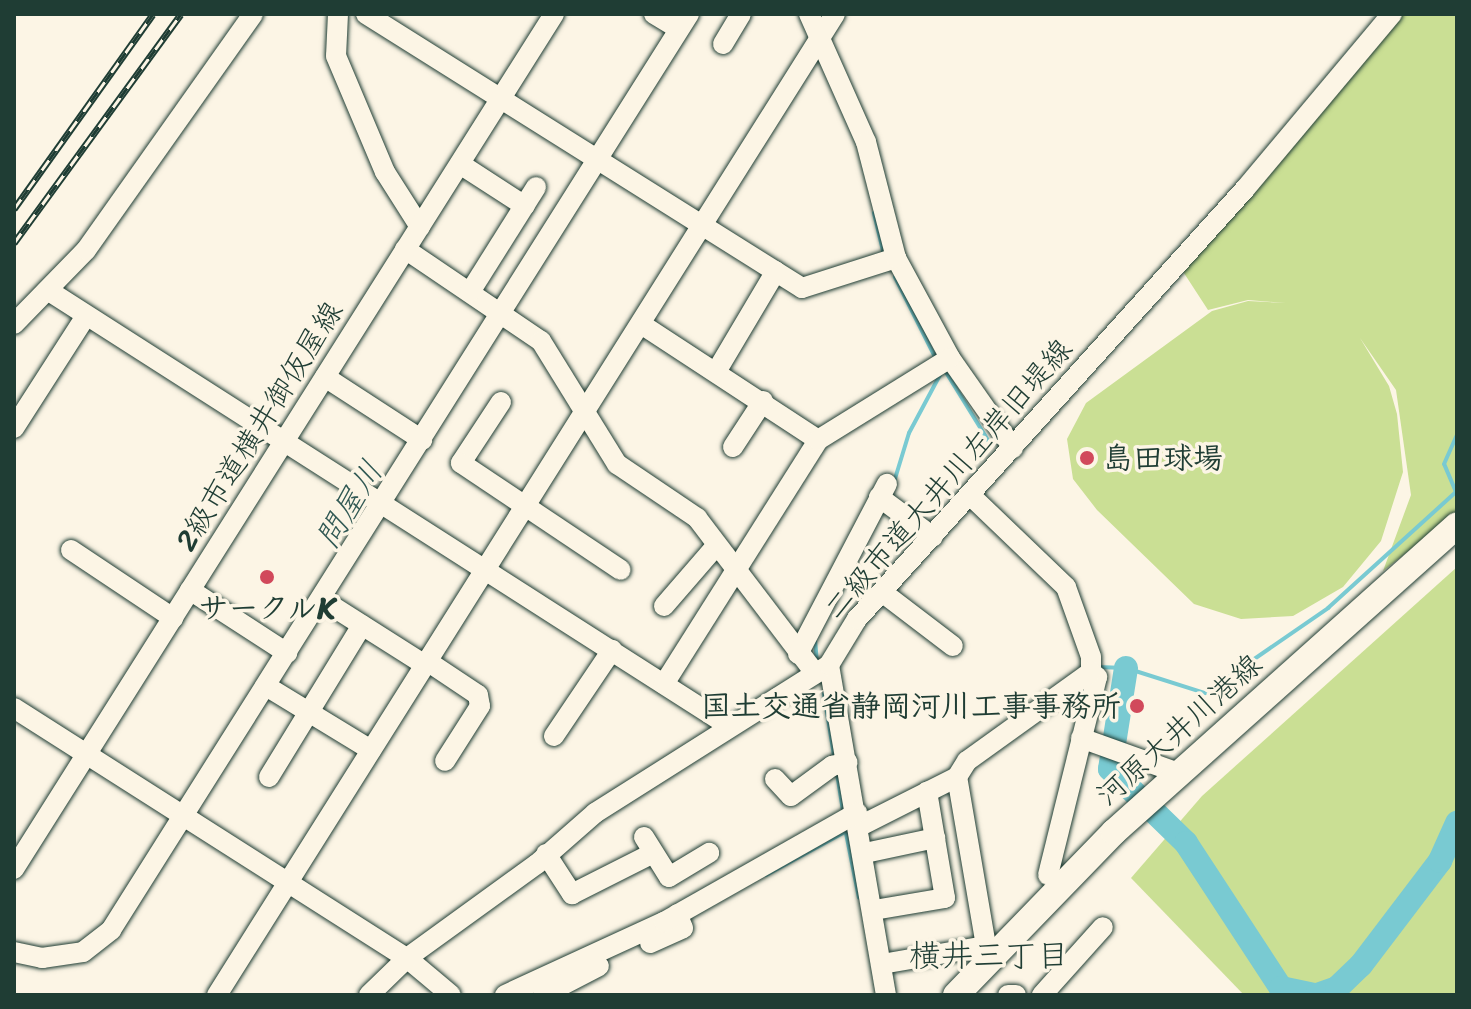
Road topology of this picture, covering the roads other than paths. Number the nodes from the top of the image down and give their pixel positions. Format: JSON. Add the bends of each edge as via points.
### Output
{"nodes":[{"id":1,"x":253,"y":14,"type":"edge"},
{"id":2,"x":338,"y":14,"type":"edge"},
{"id":3,"x":366,"y":14,"type":"edge"},
{"id":4,"x":554,"y":14,"type":"edge"},
{"id":5,"x":654,"y":14,"type":"edge"},
{"id":6,"x":741,"y":14,"type":"edge"},
{"id":7,"x":809,"y":14,"type":"edge"},
{"id":8,"x":835,"y":14,"type":"edge"},
{"id":9,"x":1392,"y":14,"type":"edge"},
{"id":10,"x":684,"y":22,"type":"edge"},
{"id":11,"x":819,"y":40,"type":"junction"},
{"id":12,"x":723,"y":44,"type":"dead end"},
{"id":13,"x":501,"y":99,"type":"junction"},
{"id":14,"x":599,"y":161,"type":"junction"},
{"id":15,"x":460,"y":164,"type":"junction"},
{"id":16,"x":536,"y":187,"type":"dead end"},
{"id":17,"x":525,"y":206,"type":"junction"},
{"id":18,"x":703,"y":226,"type":"junction"},
{"id":19,"x":420,"y":227,"type":"junction"},
{"id":20,"x":405,"y":249,"type":"junction"},
{"id":21,"x":896,"y":258,"type":"junction"},
{"id":22,"x":776,"y":271,"type":"junction"},
{"id":23,"x":49,"y":291,"type":"junction"},
{"id":24,"x":470,"y":292,"type":"junction"},
{"id":25,"x":502,"y":313,"type":"junction"},
{"id":26,"x":86,"y":316,"type":"junction"},
{"id":27,"x":14,"y":324,"type":"edge"},
{"id":28,"x":641,"y":324,"type":"junction"},
{"id":29,"x":950,"y":358,"type":"junction"},
{"id":30,"x":716,"y":372,"type":"junction"},
{"id":31,"x":325,"y":377,"type":"junction"},
{"id":32,"x":763,"y":401,"type":"junction"},
{"id":33,"x":501,"y":402,"type":"dead end"},
{"id":34,"x":585,"y":411,"type":"junction"},
{"id":35,"x":14,"y":428,"type":"edge"},
{"id":36,"x":422,"y":440,"type":"junction"},
{"id":37,"x":818,"y":440,"type":"junction"},
{"id":38,"x":285,"y":442,"type":"junction"},
{"id":39,"x":733,"y":447,"type":"dead end"},
{"id":40,"x":1013,"y":448,"type":"junction"},
{"id":41,"x":970,"y":495,"type":"junction"},
{"id":42,"x":382,"y":503,"type":"junction"},
{"id":43,"x":525,"y":506,"type":"junction"},
{"id":44,"x":1457,"y":525,"type":"edge"},
{"id":45,"x":933,"y":537,"type":"junction"},
{"id":46,"x":716,"y":546,"type":"junction"},
{"id":47,"x":71,"y":550,"type":"dead end"},
{"id":48,"x":485,"y":570,"type":"junction"},
{"id":49,"x":621,"y":570,"type":"dead end"},
{"id":50,"x":735,"y":573,"type":"junction"},
{"id":51,"x":190,"y":590,"type":"junction"},
{"id":52,"x":882,"y":592,"type":"junction"},
{"id":53,"x":321,"y":599,"type":"junction"},
{"id":54,"x":664,"y":606,"type":"dead end"},
{"id":55,"x":173,"y":618,"type":"junction"},
{"id":56,"x":362,"y":625,"type":"junction"},
{"id":57,"x":953,"y":646,"type":"dead end"},
{"id":58,"x":612,"y":650,"type":"junction"},
{"id":59,"x":287,"y":653,"type":"junction"},
{"id":60,"x":798,"y":654,"type":"junction"},
{"id":61,"x":426,"y":663,"type":"junction"},
{"id":62,"x":822,"y":669,"type":"junction"},
{"id":63,"x":1091,"y":672,"type":"junction"},
{"id":64,"x":664,"y":684,"type":"junction"},
{"id":65,"x":266,"y":686,"type":"junction"},
{"id":66,"x":14,"y":708,"type":"edge"},
{"id":67,"x":308,"y":712,"type":"junction"},
{"id":68,"x":729,"y":726,"type":"junction"},
{"id":69,"x":554,"y":736,"type":"dead end"},
{"id":70,"x":1081,"y":738,"type":"junction"},
{"id":71,"x":371,"y":750,"type":"junction"},
{"id":72,"x":88,"y":753,"type":"junction"},
{"id":73,"x":445,"y":761,"type":"dead end"},
{"id":74,"x":848,"y":762,"type":"junction"},
{"id":75,"x":1178,"y":773,"type":"junction"},
{"id":76,"x":269,"y":777,"type":"dead end"},
{"id":77,"x":957,"y":777,"type":"junction"},
{"id":78,"x":775,"y":779,"type":"dead end"},
{"id":79,"x":927,"y":792,"type":"junction"},
{"id":80,"x":184,"y":815,"type":"junction"},
{"id":81,"x":858,"y":819,"type":"junction"},
{"id":82,"x":935,"y":838,"type":"junction"},
{"id":83,"x":709,"y":853,"type":"dead end"},
{"id":84,"x":865,"y":853,"type":"junction"},
{"id":85,"x":546,"y":854,"type":"junction"},
{"id":86,"x":14,"y":869,"type":"edge"},
{"id":87,"x":1048,"y":875,"type":"dead end"},
{"id":88,"x":288,"y":882,"type":"junction"},
{"id":89,"x":874,"y":910,"type":"junction"},
{"id":90,"x":1103,"y":927,"type":"dead end"},
{"id":91,"x":14,"y":952,"type":"edge"},
{"id":92,"x":407,"y":958,"type":"junction"},
{"id":93,"x":882,"y":964,"type":"junction"},
{"id":94,"x":552,"y":984,"type":"edge"},
{"id":95,"x":217,"y":995,"type":"edge"},
{"id":96,"x":369,"y":995,"type":"edge"},
{"id":97,"x":451,"y":995,"type":"edge"},
{"id":98,"x":505,"y":995,"type":"edge"},
{"id":99,"x":886,"y":995,"type":"edge"},
{"id":100,"x":956,"y":995,"type":"edge"},
{"id":101,"x":1008,"y":995,"type":"edge"},
{"id":102,"x":1016,"y":995,"type":"edge"},
{"id":103,"x":1042,"y":995,"type":"edge"}],
"edges":[{"from":1,"to":23,"type":"street","via":[[86,250]]},
{"from":2,"to":19,"type":"street","via":[[336,56],[385,172]]},
{"from":3,"to":13,"type":"street"},
{"from":4,"to":13,"type":"street","name":"2級市道横井御仮屋線"},
{"from":5,"to":10,"type":"street"},
{"from":6,"to":12,"type":"street"},
{"from":7,"to":11,"type":"street"},
{"from":8,"to":11,"type":"street"},
{"from":9,"to":40,"type":"street","name":"二級市道大井川左岸旧堤線","via":[[1245,189]]},
{"from":10,"to":14,"type":"street"},
{"from":11,"to":18,"type":"street"},
{"from":11,"to":21,"type":"street","via":[[866,142]]},
{"from":13,"to":14,"type":"street"},
{"from":13,"to":15,"type":"street","name":"2級市道横井御仮屋線"},
{"from":14,"to":18,"type":"street"},
{"from":14,"to":25,"type":"street"},
{"from":15,"to":17,"type":"street"},
{"from":15,"to":19,"type":"street","name":"2級市道横井御仮屋線"},
{"from":16,"to":17,"type":"street"},
{"from":17,"to":24,"type":"street"},
{"from":18,"to":22,"type":"street"},
{"from":18,"to":28,"type":"street"},
{"from":19,"to":20,"type":"street","name":"2級市道横井御仮屋線"},
{"from":20,"to":24,"type":"street"},
{"from":20,"to":31,"type":"street","name":"2級市道横井御仮屋線"},
{"from":21,"to":22,"type":"street","via":[[802,288]]},
{"from":21,"to":29,"type":"street"},
{"from":22,"to":30,"type":"street"},
{"from":23,"to":26,"type":"street"},
{"from":23,"to":27,"type":"street"},
{"from":24,"to":25,"type":"street"},
{"from":25,"to":34,"type":"street","via":[[541,341]]},
{"from":25,"to":36,"type":"street"},
{"from":26,"to":35,"type":"street"},
{"from":26,"to":38,"type":"street"},
{"from":28,"to":30,"type":"street"},
{"from":28,"to":34,"type":"street"},
{"from":29,"to":37,"type":"street"},
{"from":29,"to":40,"type":"street"},
{"from":30,"to":32,"type":"street"},
{"from":31,"to":36,"type":"street"},
{"from":31,"to":38,"type":"street","name":"2級市道横井御仮屋線"},
{"from":32,"to":37,"type":"street"},
{"from":32,"to":39,"type":"street"},
{"from":33,"to":43,"type":"street","via":[[461,463]]},
{"from":34,"to":43,"type":"street"},
{"from":34,"to":46,"type":"street","via":[[617,464],[697,518]]},
{"from":36,"to":42,"type":"street"},
{"from":37,"to":50,"type":"street"},
{"from":38,"to":42,"type":"street"},
{"from":38,"to":51,"type":"street","name":"2級市道横井御仮屋線"},
{"from":40,"to":41,"type":"street","name":"二級市道大井川左岸旧堤線"},
{"from":41,"to":45,"type":"street","name":"二級市道大井川左岸旧堤線"},
{"from":41,"to":63,"type":"street","via":[[1066,587],[1091,657]]},
{"from":42,"to":48,"type":"street"},
{"from":42,"to":53,"type":"street"},
{"from":43,"to":48,"type":"street"},
{"from":43,"to":49,"type":"street"},
{"from":44,"to":75,"type":"main road","name":"河原大井川港線"},
{"from":45,"to":52,"type":"street","name":"二級市道大井川左岸旧堤線"},
{"from":45,"to":60,"type":"street","via":[[883,490]]},
{"from":46,"to":50,"type":"street"},
{"from":46,"to":54,"type":"street"},
{"from":47,"to":55,"type":"street"},
{"from":48,"to":58,"type":"street"},
{"from":48,"to":61,"type":"street"},
{"from":50,"to":60,"type":"street"},
{"from":50,"to":64,"type":"street"},
{"from":51,"to":55,"type":"street","name":"2級市道横井御仮屋線"},
{"from":51,"to":59,"type":"street"},
{"from":52,"to":57,"type":"street"},
{"from":52,"to":62,"type":"street","name":"二級市道大井川左岸旧堤線"},
{"from":53,"to":56,"type":"street"},
{"from":53,"to":59,"type":"street"},
{"from":55,"to":72,"type":"street","name":"2級市道横井御仮屋線"},
{"from":56,"to":61,"type":"street"},
{"from":56,"to":67,"type":"street"},
{"from":58,"to":64,"type":"street"},
{"from":58,"to":69,"type":"street"},
{"from":59,"to":65,"type":"street"},
{"from":60,"to":62,"type":"street"},
{"from":61,"to":71,"type":"street"},
{"from":61,"to":73,"type":"street","via":[[478,695],[480,706]]},
{"from":62,"to":68,"type":"street","name":"二級市道大井川左岸旧堤線"},
{"from":62,"to":74,"type":"street"},
{"from":63,"to":70,"type":"street","via":[[1097,677]]},
{"from":63,"to":77,"type":"street","via":[[967,761]]},
{"from":64,"to":68,"type":"street"},
{"from":65,"to":67,"type":"street"},
{"from":65,"to":80,"type":"street"},
{"from":66,"to":72,"type":"street"},
{"from":67,"to":71,"type":"street"},
{"from":67,"to":76,"type":"street"},
{"from":68,"to":85,"type":"street","name":"二級市道大井川左岸旧堤線","via":[[595,813]]},
{"from":70,"to":75,"type":"street"},
{"from":70,"to":87,"type":"street"},
{"from":71,"to":88,"type":"street"},
{"from":72,"to":80,"type":"street"},
{"from":72,"to":86,"type":"street","name":"2級市道横井御仮屋線"},
{"from":74,"to":78,"type":"street","via":[[832,766],[791,796]]},
{"from":74,"to":81,"type":"street"},
{"from":75,"to":100,"type":"main road","name":"河原大井川港線"},
{"from":77,"to":79,"type":"street"},
{"from":77,"to":93,"type":"street","via":[[986,946]]},
{"from":79,"to":81,"type":"street"},
{"from":79,"to":82,"type":"street"},
{"from":80,"to":88,"type":"street"},
{"from":80,"to":91,"type":"street","via":[[98,943],[59,956]]},
{"from":81,"to":84,"type":"street"},
{"from":81,"to":94,"type":"street","via":[[680,921]]},
{"from":82,"to":84,"type":"street"},
{"from":82,"to":89,"type":"street","via":[[945,898]]},
{"from":83,"to":85,"type":"street","via":[[669,877],[649,845],[572,894]]},
{"from":84,"to":89,"type":"street"},
{"from":85,"to":92,"type":"street","name":"二級市道大井川左岸旧堤線"},
{"from":88,"to":92,"type":"street"},
{"from":88,"to":95,"type":"street"},
{"from":89,"to":93,"type":"street"},
{"from":90,"to":103,"type":"street"},
{"from":92,"to":96,"type":"street","name":"二級市道大井川左岸旧堤線"},
{"from":92,"to":97,"type":"street"},
{"from":93,"to":99,"type":"street"},
{"from":94,"to":98,"type":"street"},
{"from":101,"to":102,"type":"street"}]}
